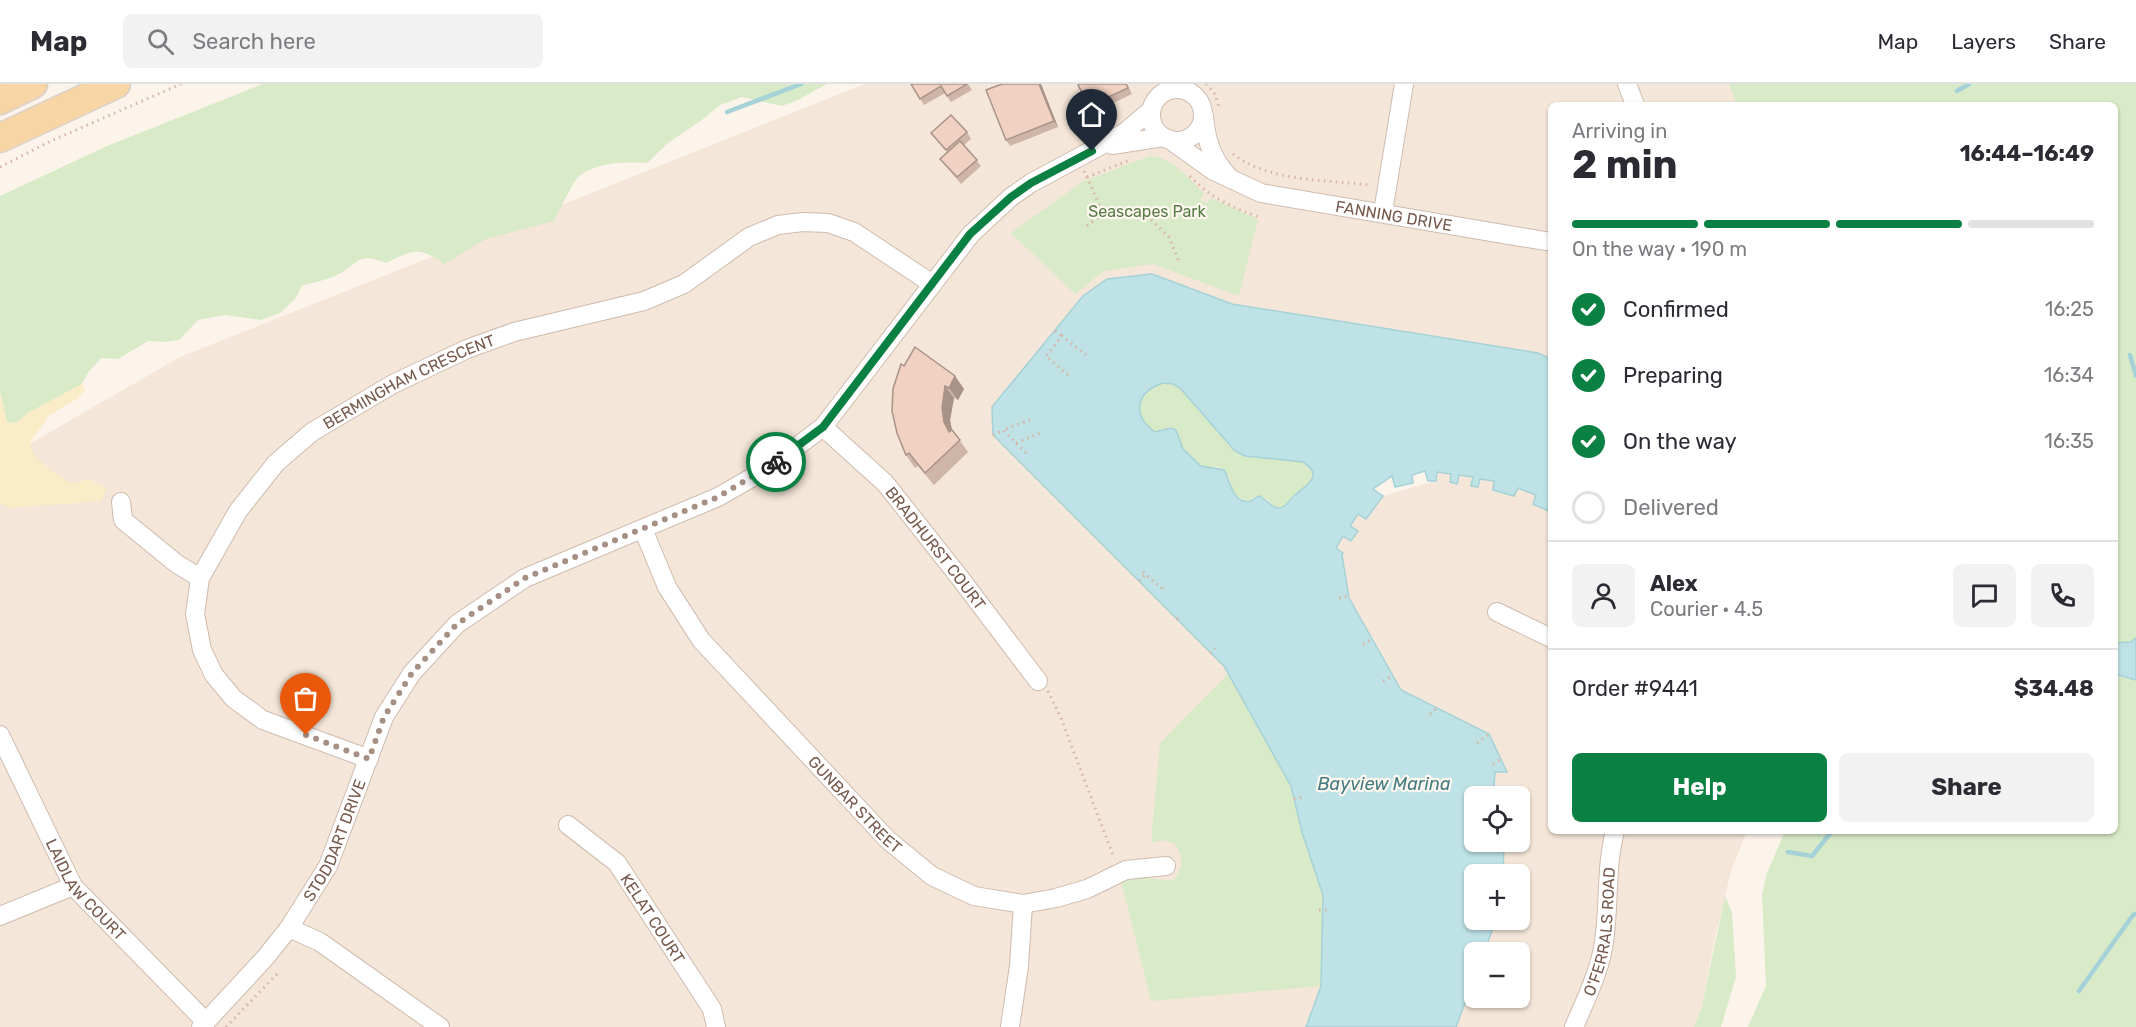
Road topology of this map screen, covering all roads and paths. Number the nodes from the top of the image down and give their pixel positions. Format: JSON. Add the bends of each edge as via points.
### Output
{"nodes":[{"id":1,"x":33,"y":84,"type":"edge"},
{"id":2,"x":116,"y":84,"type":"edge"},
{"id":3,"x":181,"y":84,"type":"edge"},
{"id":4,"x":1155,"y":84,"type":"edge"},
{"id":5,"x":1206,"y":84,"type":"edge"},
{"id":6,"x":1404,"y":84,"type":"edge"},
{"id":7,"x":1627,"y":84,"type":"edge"},
{"id":8,"x":1185,"y":88,"type":"edge"},
{"id":9,"x":0,"y":100,"type":"edge"},
{"id":10,"x":1634,"y":102,"type":"edge"},
{"id":11,"x":1152,"y":107,"type":"junction"},
{"id":12,"x":1211,"y":113,"type":"junction"},
{"id":13,"x":0,"y":138,"type":"edge"},
{"id":14,"x":1166,"y":138,"type":"junction"},
{"id":15,"x":1230,"y":152,"type":"dead end"},
{"id":16,"x":1084,"y":154,"type":"junction"},
{"id":17,"x":1131,"y":160,"type":"dead end"},
{"id":18,"x":0,"y":167,"type":"edge"},
{"id":19,"x":1190,"y":176,"type":"dead end"},
{"id":20,"x":1087,"y":177,"type":"junction"},
{"id":21,"x":1238,"y":183,"type":"junction"},
{"id":22,"x":1387,"y":188,"type":"junction"},
{"id":23,"x":1383,"y":212,"type":"junction"},
{"id":24,"x":1103,"y":213,"type":"junction"},
{"id":25,"x":1259,"y":217,"type":"dead end"},
{"id":26,"x":1087,"y":226,"type":"dead end"},
{"id":27,"x":1548,"y":241,"type":"edge"},
{"id":28,"x":1179,"y":262,"type":"dead end"},
{"id":29,"x":932,"y":284,"type":"junction"},
{"id":30,"x":1055,"y":331,"type":"dead end"},
{"id":31,"x":1062,"y":336,"type":"junction"},
{"id":32,"x":1086,"y":355,"type":"dead end"},
{"id":33,"x":1068,"y":375,"type":"dead end"},
{"id":34,"x":1030,"y":420,"type":"dead end"},
{"id":35,"x":823,"y":427,"type":"junction"},
{"id":36,"x":1003,"y":430,"type":"junction"},
{"id":37,"x":1043,"y":432,"type":"dead end"},
{"id":38,"x":993,"y":435,"type":"dead end"},
{"id":39,"x":1016,"y":443,"type":"junction"},
{"id":40,"x":1026,"y":453,"type":"dead end"},
{"id":41,"x":121,"y":502,"type":"dead end"},
{"id":42,"x":643,"y":529,"type":"junction"},
{"id":43,"x":200,"y":578,"type":"junction"},
{"id":44,"x":1139,"y":581,"type":"dead end"},
{"id":45,"x":1165,"y":591,"type":"dead end"},
{"id":46,"x":1349,"y":596,"type":"dead end"},
{"id":47,"x":1339,"y":598,"type":"dead end"},
{"id":48,"x":1497,"y":612,"type":"dead end"},
{"id":49,"x":1181,"y":616,"type":"dead end"},
{"id":50,"x":1177,"y":619,"type":"dead end"},
{"id":51,"x":1548,"y":637,"type":"edge"},
{"id":52,"x":1372,"y":639,"type":"dead end"},
{"id":53,"x":1363,"y":644,"type":"dead end"},
{"id":54,"x":1215,"y":648,"type":"dead end"},
{"id":55,"x":1210,"y":653,"type":"dead end"},
{"id":56,"x":1393,"y":676,"type":"dead end"},
{"id":57,"x":1038,"y":681,"type":"joint"},
{"id":58,"x":1383,"y":681,"type":"dead end"},
{"id":59,"x":1437,"y":708,"type":"dead end"},
{"id":60,"x":1430,"y":714,"type":"dead end"},
{"id":61,"x":1489,"y":734,"type":"dead end"},
{"id":62,"x":0,"y":735,"type":"edge"},
{"id":63,"x":1477,"y":743,"type":"dead end"},
{"id":64,"x":369,"y":759,"type":"junction"},
{"id":65,"x":1501,"y":759,"type":"dead end"},
{"id":66,"x":1492,"y":764,"type":"dead end"},
{"id":67,"x":1303,"y":797,"type":"dead end"},
{"id":68,"x":1294,"y":799,"type":"dead end"},
{"id":69,"x":568,"y":825,"type":"dead end"},
{"id":70,"x":1614,"y":834,"type":"edge"},
{"id":71,"x":1166,"y":866,"type":"dead end"},
{"id":72,"x":1119,"y":873,"type":"junction"},
{"id":73,"x":73,"y":886,"type":"junction"},
{"id":74,"x":1023,"y":904,"type":"junction"},
{"id":75,"x":1319,"y":910,"type":"dead end"},
{"id":76,"x":1330,"y":910,"type":"dead end"},
{"id":77,"x":0,"y":916,"type":"edge"},
{"id":78,"x":289,"y":928,"type":"junction"},
{"id":79,"x":278,"y":974,"type":"dead end"},
{"id":80,"x":203,"y":1024,"type":"edge"},
{"id":81,"x":226,"y":1027,"type":"edge"},
{"id":82,"x":440,"y":1027,"type":"edge"},
{"id":83,"x":716,"y":1027,"type":"edge"},
{"id":84,"x":1010,"y":1027,"type":"edge"},
{"id":85,"x":1574,"y":1027,"type":"edge"}],
"edges":[{"from":1,"to":9,"type":"main road"},
{"from":2,"to":13,"type":"main road"},
{"from":3,"to":18,"type":"path"},
{"from":4,"to":11,"type":"street"},
{"from":5,"to":12,"type":"path","via":[[1218,101]]},
{"from":6,"to":22,"type":"street"},
{"from":7,"to":10,"type":"street"},
{"from":8,"to":11,"type":"street","via":[[1170,89],[1158,96]]},
{"from":8,"to":12,"type":"street"},
{"from":11,"to":14,"type":"street","via":[[1152,124]]},
{"from":11,"to":16,"type":"street","name":"STODDART DRIVE","via":[[1124,133]]},
{"from":12,"to":14,"type":"street","via":[[1192,136],[1180,141]]},
{"from":12,"to":21,"type":"street","name":"FANNING DRIVE","via":[[1206,135],[1211,152],[1222,170]]},
{"from":14,"to":16,"type":"street","name":"STODDART DRIVE","via":[[1124,142]]},
{"from":14,"to":21,"type":"street","name":"FANNING DRIVE","via":[[1197,161]]},
{"from":15,"to":22,"type":"path","via":[[1270,172],[1333,184]]},
{"from":16,"to":20,"type":"path"},
{"from":16,"to":29,"type":"street","name":"STODDART DRIVE","via":[[1011,197],[970,234]]},
{"from":17,"to":20,"type":"path"},
{"from":19,"to":25,"type":"path","via":[[1217,200]]},
{"from":20,"to":24,"type":"path"},
{"from":21,"to":23,"type":"street","name":"FANNING DRIVE","via":[[1274,196]]},
{"from":22,"to":23,"type":"street"},
{"from":23,"to":27,"type":"street","name":"FANNING DRIVE"},
{"from":24,"to":26,"type":"path"},
{"from":24,"to":28,"type":"path","via":[[1127,208],[1149,218],[1169,237]]},
{"from":29,"to":35,"type":"street","name":"STODDART DRIVE"},
{"from":29,"to":43,"type":"street","name":"BERMINGHAM CRESCENT","via":[[854,232],[828,223],[778,225],[749,237],[684,284],[644,301],[514,332],[467,349],[349,408],[276,463],[238,511]]},
{"from":30,"to":31,"type":"path"},
{"from":31,"to":32,"type":"path"},
{"from":31,"to":33,"type":"path","via":[[1046,356]]},
{"from":34,"to":36,"type":"path"},
{"from":35,"to":42,"type":"street","name":"STODDART DRIVE","via":[[767,469],[718,497]]},
{"from":35,"to":57,"type":"street","name":"BRADHURST COURT","via":[[885,483]]},
{"from":36,"to":38,"type":"path"},
{"from":36,"to":39,"type":"path"},
{"from":37,"to":39,"type":"path"},
{"from":39,"to":40,"type":"path"},
{"from":41,"to":43,"type":"street","via":[[123,520]]},
{"from":42,"to":64,"type":"street","name":"STODDART DRIVE","via":[[525,578],[457,624],[412,673],[384,717]]},
{"from":42,"to":74,"type":"street","name":"GUNBAR STREET","via":[[667,587],[701,639],[888,840],[932,876],[974,896]]},
{"from":43,"to":64,"type":"street","name":"BERMINGHAM CRESCENT","via":[[195,614],[202,650],[214,675],[234,699],[263,720]]},
{"from":44,"to":45,"type":"path","via":[[1145,573]]},
{"from":46,"to":47,"type":"path"},
{"from":48,"to":51,"type":"street"},
{"from":49,"to":50,"type":"path"},
{"from":52,"to":53,"type":"path"},
{"from":54,"to":55,"type":"path"},
{"from":56,"to":58,"type":"path"},
{"from":57,"to":72,"type":"path","via":[[1051,694],[1062,718]]},
{"from":59,"to":60,"type":"path"},
{"from":61,"to":63,"type":"path"},
{"from":62,"to":73,"type":"street","name":"LAIDLAW COURT"},
{"from":64,"to":78,"type":"street","name":"STODDART DRIVE","via":[[328,866]]},
{"from":65,"to":66,"type":"path"},
{"from":67,"to":68,"type":"path"},
{"from":69,"to":83,"type":"street","name":"KELAT COURT","via":[[617,863],[712,1009]]},
{"from":70,"to":85,"type":"street","name":"O'FERRALS ROAD","via":[[1603,947]]},
{"from":71,"to":72,"type":"street","name":"GUNBAR STREET"},
{"from":72,"to":74,"type":"street","name":"GUNBAR STREET","via":[[1087,889]]},
{"from":73,"to":77,"type":"street"},
{"from":73,"to":80,"type":"street","name":"LAIDLAW COURT"},
{"from":74,"to":84,"type":"street"},
{"from":75,"to":76,"type":"path"},
{"from":78,"to":80,"type":"street","name":"STODDART DRIVE"},
{"from":78,"to":82,"type":"street","via":[[320,942]]},
{"from":79,"to":81,"type":"path"}]}
